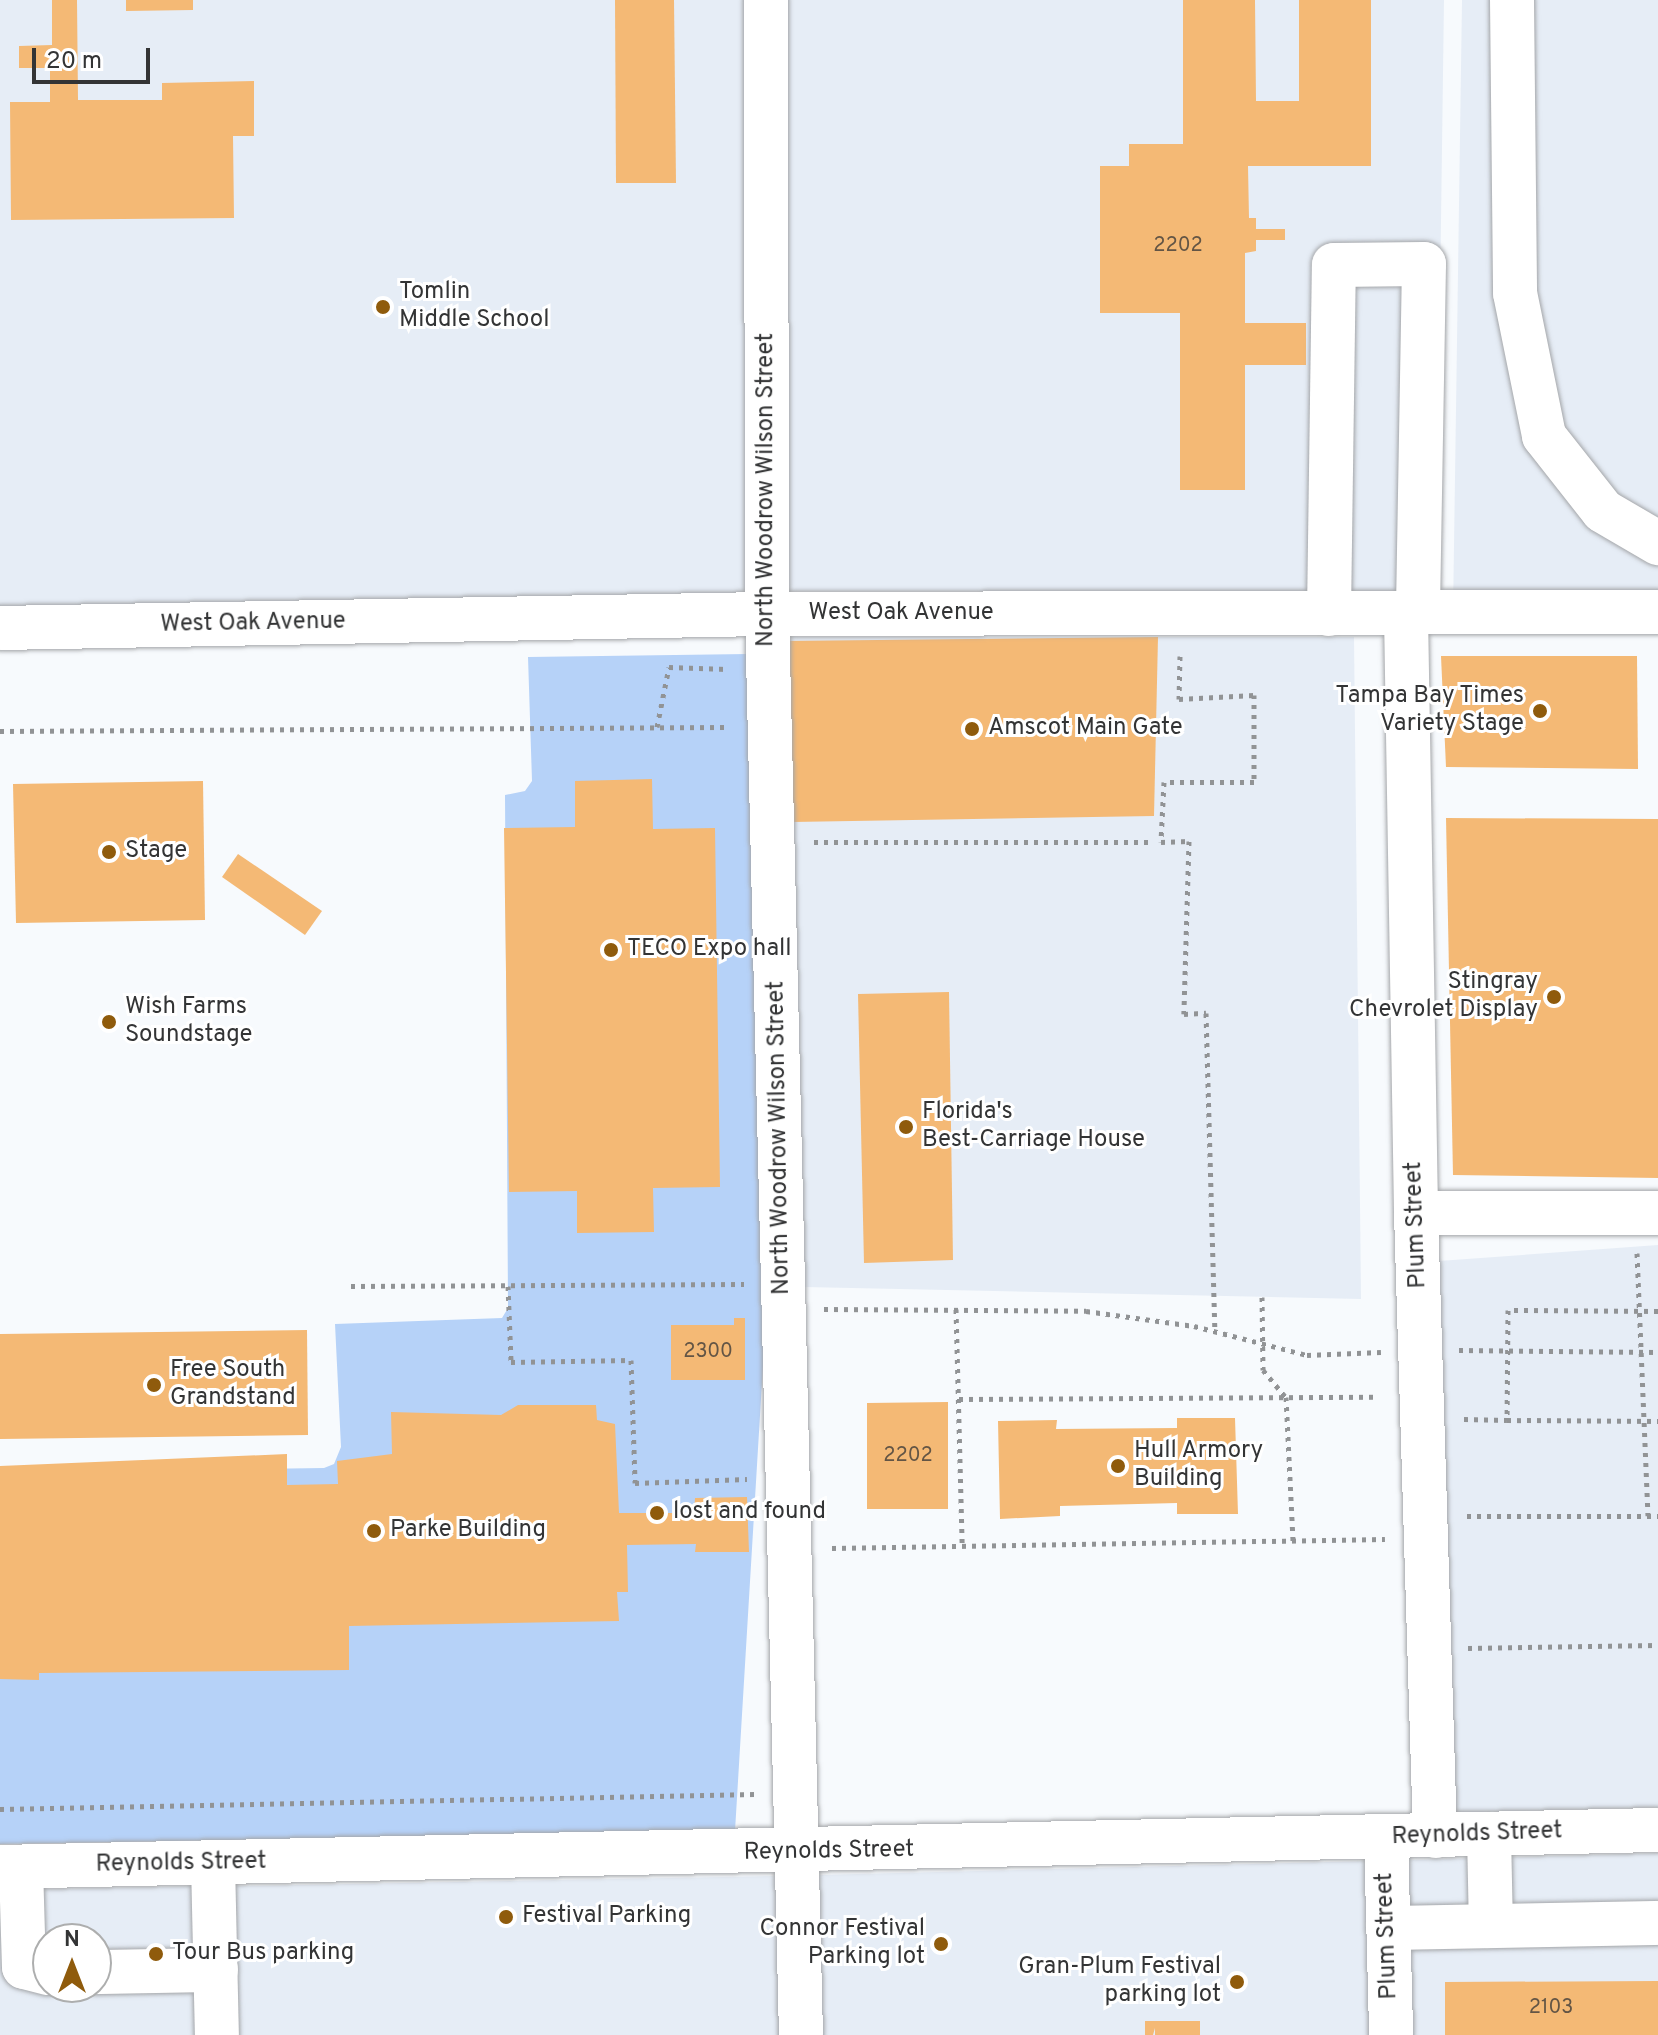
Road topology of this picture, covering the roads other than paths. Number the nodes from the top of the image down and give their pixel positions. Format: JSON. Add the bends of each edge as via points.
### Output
{"nodes":[{"id":1,"x":766,"y":0,"type":"edge"},
{"id":2,"x":1512,"y":0,"type":"edge"},
{"id":3,"x":1658,"y":543,"type":"edge"},
{"id":4,"x":1658,"y":612,"type":"edge"},
{"id":5,"x":767,"y":614,"type":"junction"},
{"id":6,"x":1329,"y":614,"type":"junction"},
{"id":7,"x":1412,"y":614,"type":"junction"},
{"id":8,"x":0,"y":628,"type":"edge"},
{"id":9,"x":1416,"y":1213,"type":"junction"},
{"id":10,"x":1647,"y":1213,"type":"edge"},
{"id":11,"x":1658,"y":1830,"type":"edge"},
{"id":12,"x":1489,"y":1834,"type":"junction"},
{"id":13,"x":1435,"y":1836,"type":"junction"},
{"id":14,"x":1386,"y":1838,"type":"junction"},
{"id":15,"x":797,"y":1853,"type":"junction"},
{"id":16,"x":213,"y":1863,"type":"junction"},
{"id":17,"x":11,"y":1867,"type":"edge"},
{"id":18,"x":1658,"y":1923,"type":"edge"},
{"id":19,"x":1491,"y":1926,"type":"junction"},
{"id":20,"x":1388,"y":1928,"type":"junction"},
{"id":21,"x":32,"y":1969,"type":"edge"},
{"id":22,"x":216,"y":1970,"type":"junction"},
{"id":23,"x":112,"y":1972,"type":"edge"},
{"id":24,"x":217,"y":2035,"type":"edge"},
{"id":25,"x":801,"y":2035,"type":"edge"},
{"id":26,"x":1391,"y":2035,"type":"edge"}],
"edges":[{"from":1,"to":5,"type":"street","name":"North Woodrow Wilson Street"},
{"from":2,"to":3,"type":"street","via":[[1515,293],[1544,436],[1603,511]]},
{"from":4,"to":7,"type":"street","name":"West Oak Avenue"},
{"from":5,"to":6,"type":"street","name":"West Oak Avenue"},
{"from":5,"to":8,"type":"street","name":"West Oak Avenue"},
{"from":5,"to":15,"type":"street","name":"North Woodrow Wilson Street"},
{"from":6,"to":7,"type":"street","name":"West Oak Avenue"},
{"from":6,"to":7,"type":"street","name":"Plum Street","via":[[1334,265],[1424,264]]},
{"from":7,"to":9,"type":"street","name":"Plum Street"},
{"from":9,"to":10,"type":"street"},
{"from":9,"to":13,"type":"street","name":"Plum Street"},
{"from":11,"to":12,"type":"street","name":"Reynolds Street"},
{"from":12,"to":13,"type":"street","name":"Reynolds Street"},
{"from":12,"to":19,"type":"street"},
{"from":13,"to":14,"type":"street","name":"Reynolds Street"},
{"from":14,"to":15,"type":"street","name":"Reynolds Street"},
{"from":14,"to":20,"type":"street","name":"Plum Street"},
{"from":15,"to":16,"type":"street","name":"Reynolds Street"},
{"from":15,"to":25,"type":"street","name":"North Woodrow Wilson Street"},
{"from":16,"to":17,"type":"street","name":"Reynolds Street"},
{"from":16,"to":22,"type":"street"},
{"from":17,"to":21,"type":"street","via":[[24,1967]]},
{"from":18,"to":19,"type":"street"},
{"from":19,"to":20,"type":"street"},
{"from":20,"to":26,"type":"street","name":"Plum Street"},
{"from":22,"to":23,"type":"street"},
{"from":22,"to":24,"type":"street"}]}
